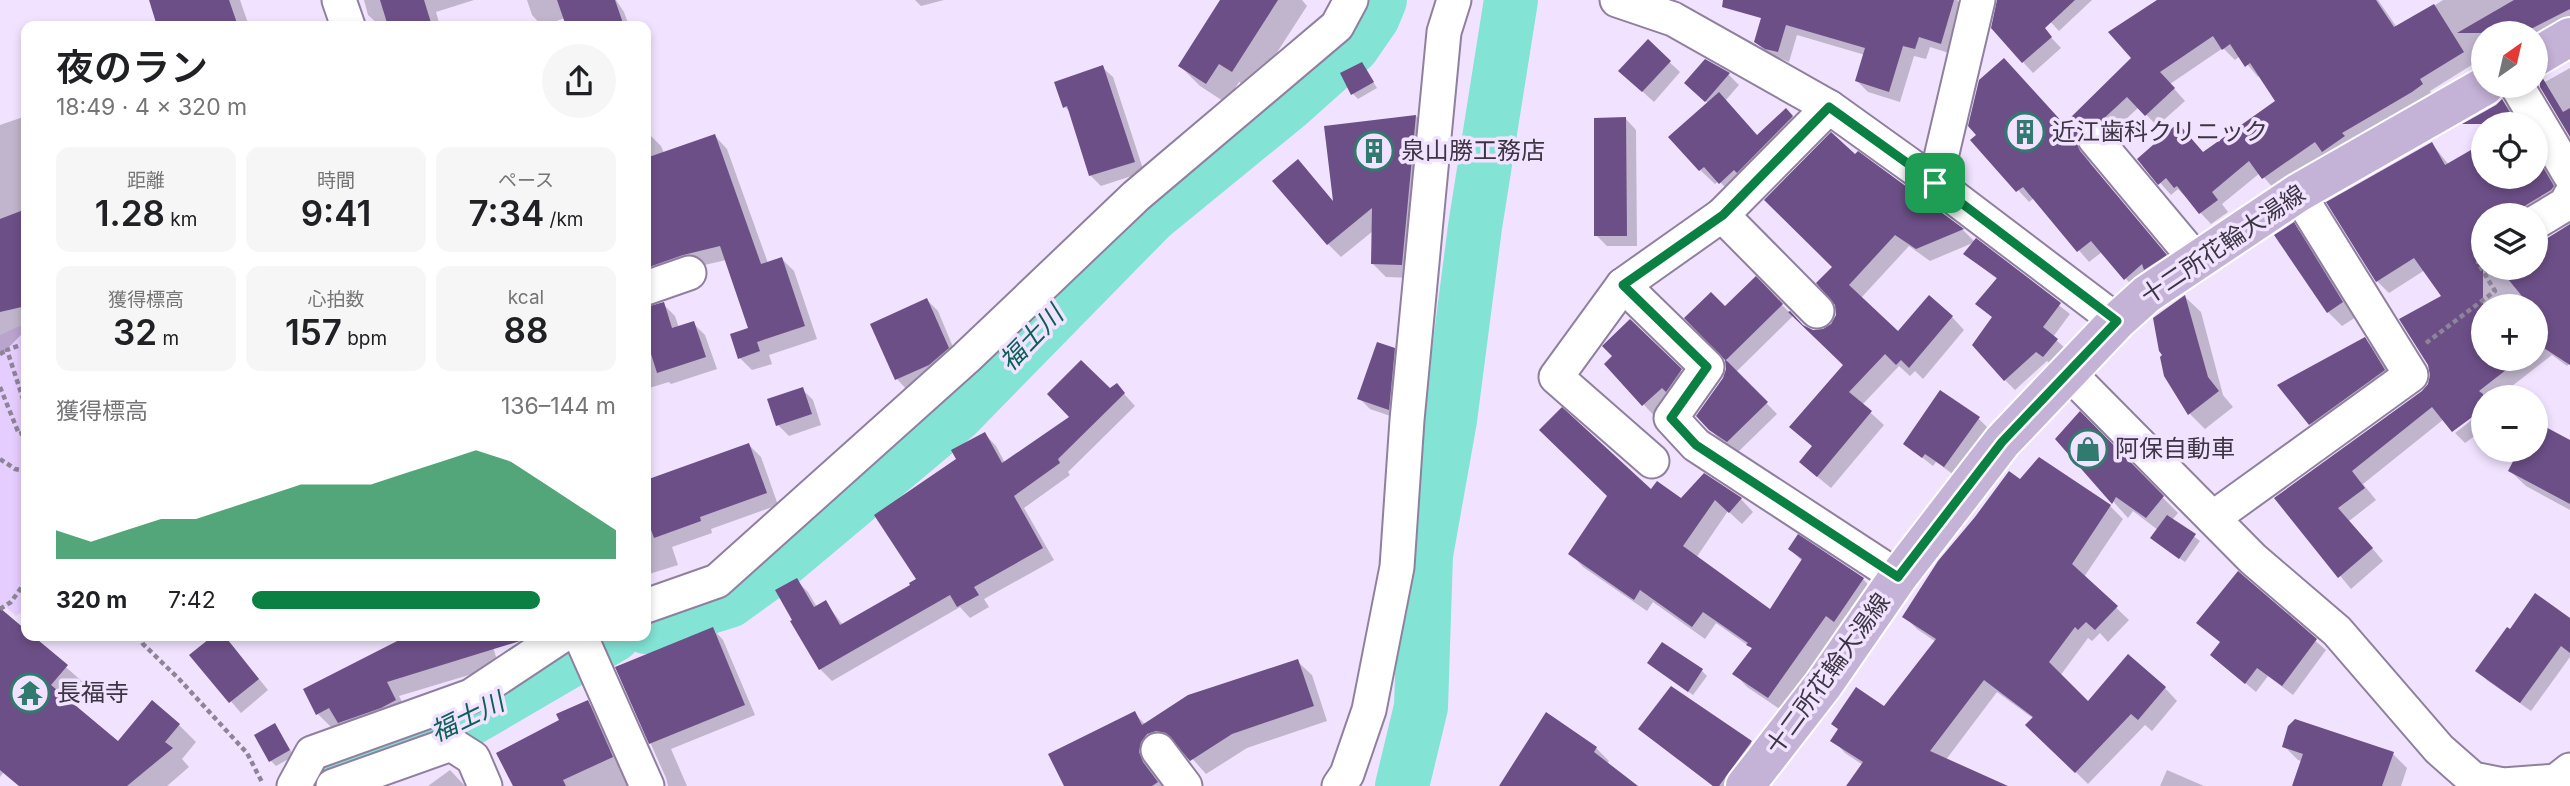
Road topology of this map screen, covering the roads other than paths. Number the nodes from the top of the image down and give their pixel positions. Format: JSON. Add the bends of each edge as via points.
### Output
{"nodes":[{"id":1,"x":339,"y":0,"type":"edge"},
{"id":2,"x":1351,"y":0,"type":"edge"},
{"id":3,"x":1454,"y":0,"type":"edge"},
{"id":4,"x":1619,"y":0,"type":"edge"},
{"id":5,"x":1978,"y":0,"type":"edge"},
{"id":6,"x":346,"y":21,"type":"edge"},
{"id":7,"x":2570,"y":37,"type":"edge"},
{"id":8,"x":2548,"y":50,"type":"edge"},
{"id":9,"x":2471,"y":94,"type":"edge"},
{"id":10,"x":2524,"y":98,"type":"edge"},
{"id":11,"x":1829,"y":107,"type":"junction"},
{"id":12,"x":2095,"y":139,"type":"dead end"},
{"id":13,"x":2570,"y":175,"type":"edge"},
{"id":14,"x":1935,"y":183,"type":"junction"},
{"id":15,"x":2298,"y":193,"type":"junction"},
{"id":16,"x":2570,"y":196,"type":"edge"},
{"id":17,"x":1723,"y":215,"type":"junction"},
{"id":18,"x":2548,"y":215,"type":"edge"},
{"id":19,"x":2197,"y":261,"type":"junction"},
{"id":20,"x":690,"y":273,"type":"dead end"},
{"id":21,"x":1623,"y":285,"type":"junction"},
{"id":22,"x":651,"y":286,"type":"edge"},
{"id":23,"x":1817,"y":311,"type":"dead end"},
{"id":24,"x":2117,"y":321,"type":"junction"},
{"id":25,"x":2068,"y":372,"type":"junction"},
{"id":26,"x":1651,"y":461,"type":"dead end"},
{"id":27,"x":2213,"y":519,"type":"junction"},
{"id":28,"x":1898,"y":577,"type":"junction"},
{"id":29,"x":651,"y":604,"type":"edge"},
{"id":30,"x":558,"y":641,"type":"edge"},
{"id":31,"x":571,"y":641,"type":"edge"},
{"id":32,"x":1158,"y":750,"type":"dead end"},
{"id":33,"x":2570,"y":770,"type":"edge"},
{"id":34,"x":2503,"y":785,"type":"edge"},
{"id":35,"x":293,"y":786,"type":"edge"},
{"id":36,"x":333,"y":786,"type":"edge"},
{"id":37,"x":485,"y":786,"type":"edge"},
{"id":38,"x":647,"y":786,"type":"edge"},
{"id":39,"x":1185,"y":786,"type":"edge"},
{"id":40,"x":1339,"y":786,"type":"edge"},
{"id":41,"x":1745,"y":786,"type":"edge"}],
"edges":[{"from":1,"to":6,"type":"street"},
{"from":2,"to":29,"type":"street","via":[[1337,26],[1136,196],[966,358],[718,581]]},
{"from":3,"to":40,"type":"street","via":[[1442,46],[1397,567],[1369,710]]},
{"from":4,"to":11,"type":"street","via":[[1673,19]]},
{"from":5,"to":14,"type":"street"},
{"from":7,"to":8,"type":"main road"},
{"from":9,"to":15,"type":"main road","name":"十二所花輪大湯線"},
{"from":10,"to":13,"type":"street"},
{"from":11,"to":14,"type":"street"},
{"from":11,"to":17,"type":"street"},
{"from":12,"to":19,"type":"street"},
{"from":14,"to":24,"type":"street"},
{"from":15,"to":19,"type":"main road","name":"十二所花輪大湯線"},
{"from":15,"to":27,"type":"street","via":[[2411,375]]},
{"from":16,"to":18,"type":"street"},
{"from":17,"to":21,"type":"street"},
{"from":17,"to":23,"type":"street"},
{"from":19,"to":24,"type":"main road","name":"十二所花輪大湯線","via":[[2147,294]]},
{"from":20,"to":22,"type":"street"},
{"from":21,"to":26,"type":"street","via":[[1556,377]]},
{"from":21,"to":28,"type":"street","via":[[1707,367],[1671,418],[1696,445]]},
{"from":24,"to":25,"type":"main road","name":"十二所花輪大湯線"},
{"from":25,"to":27,"type":"street"},
{"from":25,"to":28,"type":"main road","name":"十二所花輪大湯線","via":[[2002,442]]},
{"from":27,"to":34,"type":"street","via":[[2337,631],[2439,749],[2473,779]]},
{"from":28,"to":41,"type":"main road","name":"十二所花輪大湯線"},
{"from":30,"to":35,"type":"street","via":[[471,696],[312,753]]},
{"from":31,"to":38,"type":"street","via":[[595,665]]},
{"from":32,"to":39,"type":"street"},
{"from":33,"to":34,"type":"street","via":[[2556,781]]},
{"from":36,"to":37,"type":"street","via":[[451,744],[473,758]]}]}
